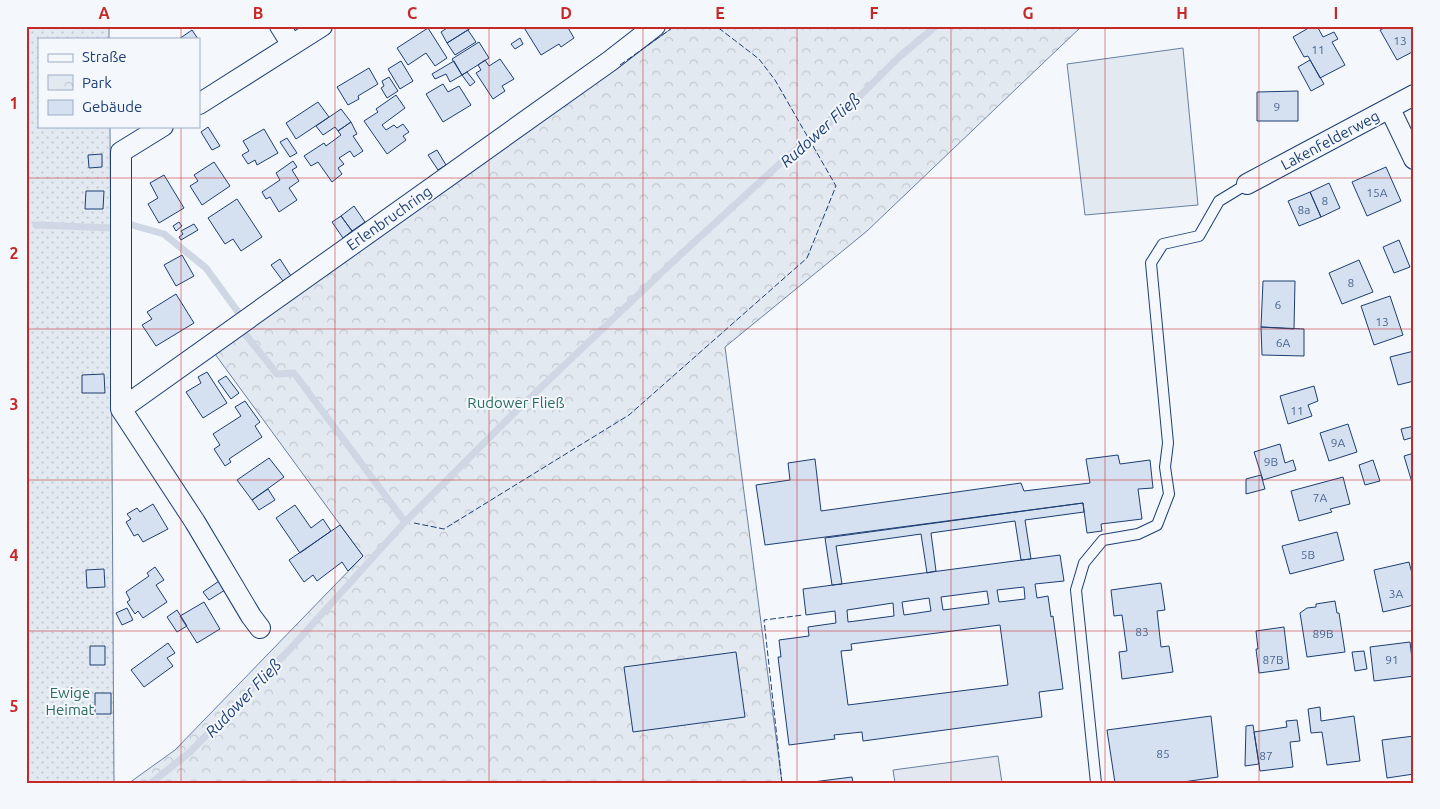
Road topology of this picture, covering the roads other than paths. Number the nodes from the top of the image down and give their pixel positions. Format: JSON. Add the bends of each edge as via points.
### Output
{"nodes":[{"id":1,"x":280,"y":26,"type":"edge"},
{"id":2,"x":322,"y":26,"type":"edge"},
{"id":3,"x":655,"y":26,"type":"edge"},
{"id":4,"x":292,"y":45,"type":"junction"},
{"id":5,"x":1414,"y":95,"type":"edge"},
{"id":6,"x":200,"y":103,"type":"edge"},
{"id":7,"x":1390,"y":109,"type":"junction"},
{"id":8,"x":160,"y":128,"type":"edge"},
{"id":9,"x":1414,"y":159,"type":"edge"},
{"id":10,"x":1247,"y":184,"type":"joint"},
{"id":11,"x":121,"y":409,"type":"junction"},
{"id":12,"x":260,"y":628,"type":"dead end"},
{"id":13,"x":1096,"y":783,"type":"edge"}],
"edges":[{"from":1,"to":4,"type":"street"},
{"from":2,"to":4,"type":"street"},
{"from":3,"to":11,"type":"street","name":"Erlenbruchring"},
{"from":4,"to":6,"type":"street"},
{"from":5,"to":7,"type":"street","name":"Lakenfelderweg"},
{"from":7,"to":9,"type":"street"},
{"from":7,"to":10,"type":"street","name":"Lakenfelderweg"},
{"from":8,"to":11,"type":"street","via":[[121,152]]},
{"from":10,"to":13,"type":"lane","via":[[1220,201],[1199,236],[1163,244],[1151,263],[1168,443],[1169,494],[1157,525],[1138,534],[1103,540],[1084,562],[1076,590]]},
{"from":11,"to":12,"type":"street"}]}
